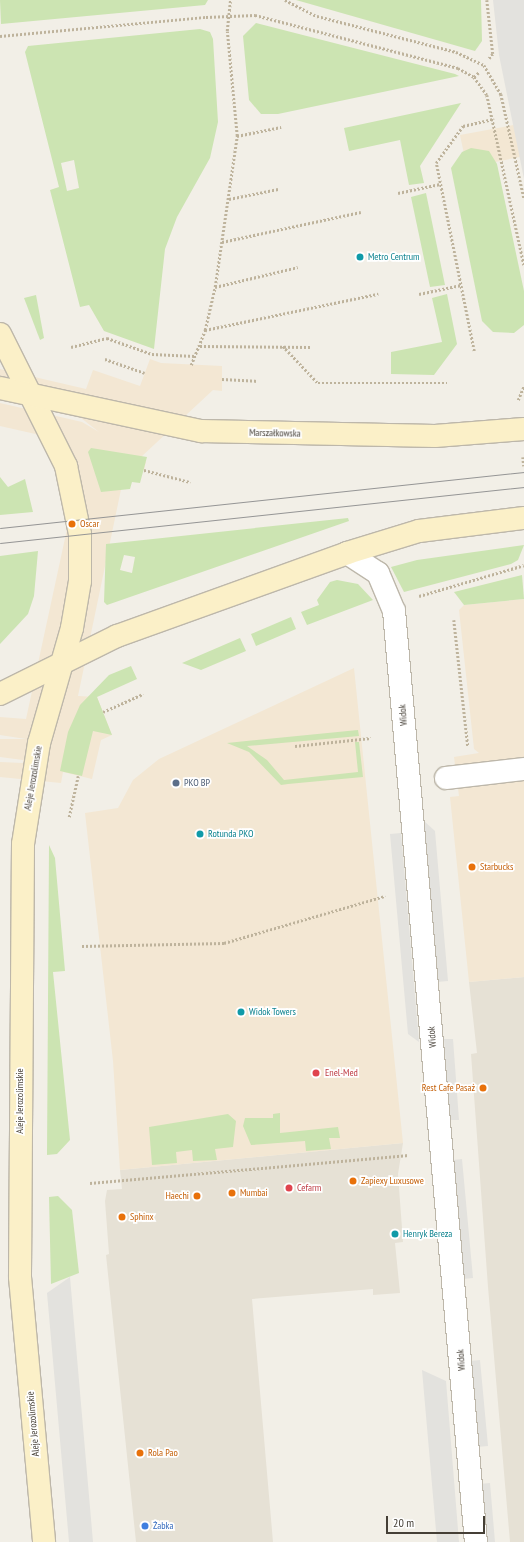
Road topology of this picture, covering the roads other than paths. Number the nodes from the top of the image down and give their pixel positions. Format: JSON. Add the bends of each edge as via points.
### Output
{"nodes":[{"id":1,"x":0,"y":334,"type":"edge"},
{"id":2,"x":0,"y":388,"type":"edge"},
{"id":3,"x":29,"y":396,"type":"junction"},
{"id":4,"x":524,"y":428,"type":"edge"},
{"id":5,"x":524,"y":518,"type":"edge"},
{"id":6,"x":347,"y":553,"type":"junction"},
{"id":7,"x":61,"y":663,"type":"junction"},
{"id":8,"x":0,"y":694,"type":"edge"},
{"id":9,"x":524,"y":769,"type":"edge"},
{"id":10,"x":446,"y":778,"type":"dead end"},
{"id":11,"x":44,"y":1542,"type":"edge"},
{"id":12,"x":476,"y":1542,"type":"edge"}],
"edges":[{"from":1,"to":3,"type":"main road"},
{"from":2,"to":3,"type":"main road","name":"Marszałkowska"},
{"from":3,"to":4,"type":"main road","name":"Marszałkowska","via":[[201,431],[436,436]]},
{"from":3,"to":7,"type":"main road","name":"Aleje Jerozolimskie","via":[[66,466],[80,534],[80,581],[72,628]]},
{"from":5,"to":6,"type":"main road","via":[[419,531]]},
{"from":6,"to":7,"type":"main road","via":[[117,636]]},
{"from":6,"to":12,"type":"street","name":"Widok","via":[[378,573],[394,611]]},
{"from":7,"to":8,"type":"main road"},
{"from":7,"to":11,"type":"main road","name":"Aleje Jerozolimskie","via":[[29,790],[22,907],[20,1277]]},
{"from":9,"to":10,"type":"street"}]}
